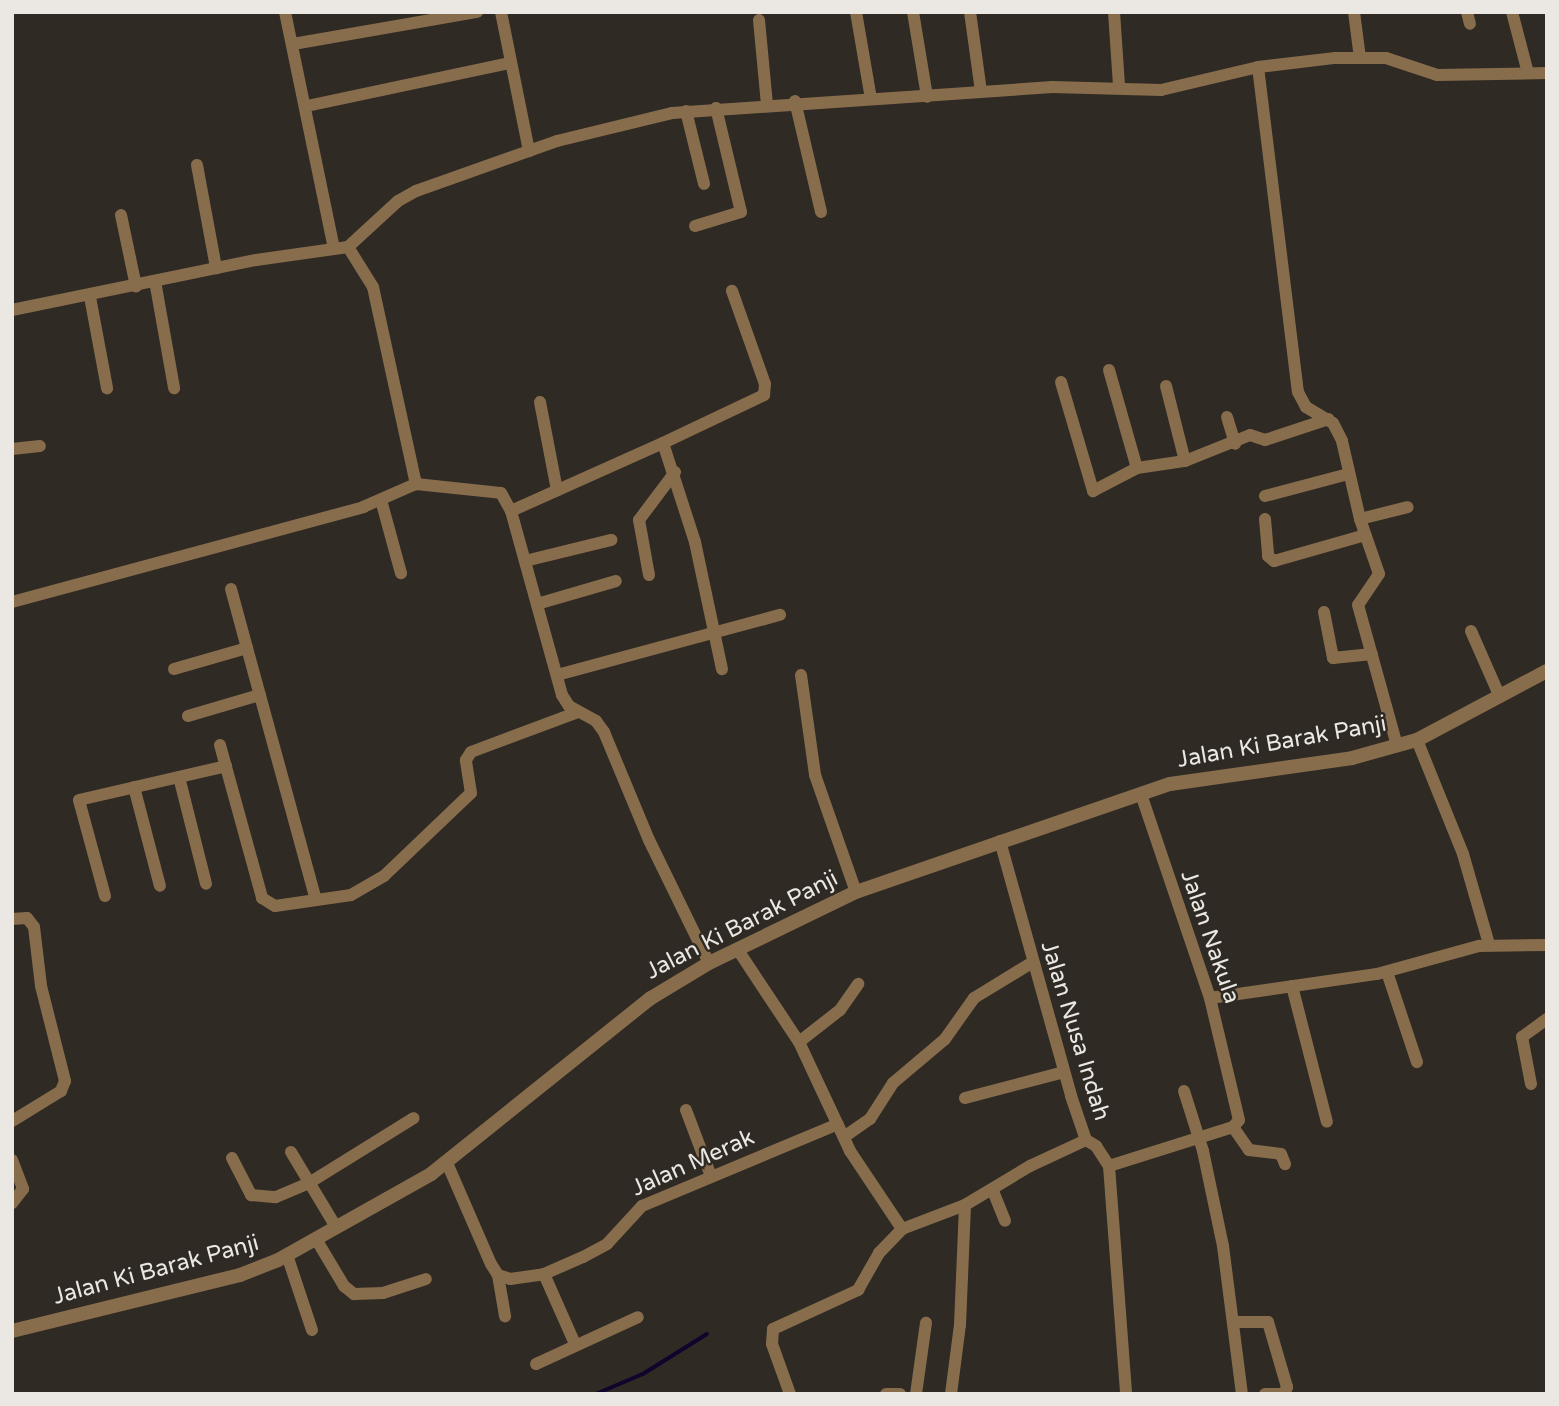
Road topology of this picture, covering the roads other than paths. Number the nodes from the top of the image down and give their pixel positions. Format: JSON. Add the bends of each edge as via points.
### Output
{"nodes":[{"id":1,"x":285,"y":12,"type":"edge"},
{"id":2,"x":477,"y":12,"type":"edge"},
{"id":3,"x":501,"y":12,"type":"edge"},
{"id":4,"x":856,"y":12,"type":"edge"},
{"id":5,"x":913,"y":12,"type":"edge"},
{"id":6,"x":970,"y":12,"type":"edge"},
{"id":7,"x":1114,"y":12,"type":"edge"},
{"id":8,"x":1354,"y":12,"type":"edge"},
{"id":9,"x":1512,"y":12,"type":"edge"},
{"id":10,"x":759,"y":20,"type":"dead end"},
{"id":11,"x":293,"y":44,"type":"junction"},
{"id":12,"x":1360,"y":58,"type":"junction"},
{"id":13,"x":510,"y":63,"type":"junction"},
{"id":14,"x":1258,"y":67,"type":"junction"},
{"id":15,"x":1528,"y":73,"type":"junction"},
{"id":16,"x":1547,"y":73,"type":"edge"},
{"id":17,"x":1119,"y":86,"type":"junction"},
{"id":18,"x":981,"y":92,"type":"junction"},
{"id":19,"x":927,"y":97,"type":"junction"},
{"id":20,"x":871,"y":99,"type":"junction"},
{"id":21,"x":795,"y":101,"type":"junction"},
{"id":22,"x":767,"y":104,"type":"junction"},
{"id":23,"x":307,"y":106,"type":"junction"},
{"id":24,"x":716,"y":108,"type":"junction"},
{"id":25,"x":686,"y":111,"type":"junction"},
{"id":26,"x":529,"y":151,"type":"junction"},
{"id":27,"x":197,"y":165,"type":"dead end"},
{"id":28,"x":704,"y":184,"type":"dead end"},
{"id":29,"x":821,"y":212,"type":"dead end"},
{"id":30,"x":121,"y":215,"type":"dead end"},
{"id":31,"x":695,"y":226,"type":"dead end"},
{"id":32,"x":348,"y":247,"type":"junction"},
{"id":33,"x":334,"y":248,"type":"junction"},
{"id":34,"x":216,"y":268,"type":"junction"},
{"id":35,"x":155,"y":281,"type":"junction"},
{"id":36,"x":136,"y":286,"type":"junction"},
{"id":37,"x":732,"y":291,"type":"dead end"},
{"id":38,"x":90,"y":297,"type":"junction"},
{"id":39,"x":12,"y":310,"type":"edge"},
{"id":40,"x":1109,"y":369,"type":"dead end"},
{"id":41,"x":1061,"y":382,"type":"dead end"},
{"id":42,"x":1166,"y":386,"type":"dead end"},
{"id":43,"x":107,"y":388,"type":"dead end"},
{"id":44,"x":174,"y":388,"type":"dead end"},
{"id":45,"x":540,"y":402,"type":"dead end"},
{"id":46,"x":1227,"y":417,"type":"dead end"},
{"id":47,"x":1329,"y":419,"type":"junction"},
{"id":48,"x":663,"y":443,"type":"junction"},
{"id":49,"x":1235,"y":444,"type":"junction"},
{"id":50,"x":40,"y":446,"type":"dead end"},
{"id":51,"x":12,"y":449,"type":"edge"},
{"id":52,"x":1185,"y":461,"type":"junction"},
{"id":53,"x":1137,"y":468,"type":"junction"},
{"id":54,"x":675,"y":472,"type":"junction"},
{"id":55,"x":1348,"y":474,"type":"junction"},
{"id":56,"x":416,"y":485,"type":"junction"},
{"id":57,"x":557,"y":490,"type":"junction"},
{"id":58,"x":1265,"y":496,"type":"dead end"},
{"id":59,"x":381,"y":500,"type":"junction"},
{"id":60,"x":1408,"y":507,"type":"dead end"},
{"id":61,"x":511,"y":512,"type":"junction"},
{"id":62,"x":1265,"y":519,"type":"dead end"},
{"id":63,"x":1360,"y":519,"type":"junction"},
{"id":64,"x":1365,"y":535,"type":"junction"},
{"id":65,"x":611,"y":540,"type":"dead end"},
{"id":66,"x":525,"y":561,"type":"junction"},
{"id":67,"x":401,"y":573,"type":"dead end"},
{"id":68,"x":649,"y":575,"type":"dead end"},
{"id":69,"x":616,"y":581,"type":"dead end"},
{"id":70,"x":231,"y":589,"type":"dead end"},
{"id":71,"x":12,"y":602,"type":"edge"},
{"id":72,"x":537,"y":604,"type":"junction"},
{"id":73,"x":1324,"y":612,"type":"dead end"},
{"id":74,"x":780,"y":615,"type":"dead end"},
{"id":75,"x":715,"y":630,"type":"junction"},
{"id":76,"x":1471,"y":631,"type":"dead end"},
{"id":77,"x":247,"y":648,"type":"junction"},
{"id":78,"x":1372,"y":654,"type":"junction"},
{"id":79,"x":722,"y":668,"type":"dead end"},
{"id":80,"x":174,"y":669,"type":"dead end"},
{"id":81,"x":1547,"y":671,"type":"edge"},
{"id":82,"x":557,"y":675,"type":"junction"},
{"id":83,"x":801,"y":675,"type":"dead end"},
{"id":84,"x":260,"y":695,"type":"junction"},
{"id":85,"x":1500,"y":697,"type":"junction"},
{"id":86,"x":578,"y":712,"type":"junction"},
{"id":87,"x":188,"y":716,"type":"dead end"},
{"id":88,"x":1417,"y":740,"type":"junction"},
{"id":89,"x":220,"y":745,"type":"dead end"},
{"id":90,"x":1397,"y":746,"type":"junction"},
{"id":91,"x":226,"y":766,"type":"junction"},
{"id":92,"x":179,"y":777,"type":"junction"},
{"id":93,"x":134,"y":787,"type":"junction"},
{"id":94,"x":1141,"y":794,"type":"junction"},
{"id":95,"x":1000,"y":841,"type":"junction"},
{"id":96,"x":206,"y":884,"type":"dead end"},
{"id":97,"x":160,"y":886,"type":"dead end"},
{"id":98,"x":856,"y":892,"type":"junction"},
{"id":99,"x":105,"y":896,"type":"dead end"},
{"id":100,"x":316,"y":900,"type":"junction"},
{"id":101,"x":12,"y":919,"type":"edge"},
{"id":102,"x":1489,"y":944,"type":"junction"},
{"id":103,"x":1547,"y":945,"type":"edge"},
{"id":104,"x":738,"y":950,"type":"junction"},
{"id":105,"x":1033,"y":962,"type":"junction"},
{"id":106,"x":709,"y":963,"type":"junction"},
{"id":107,"x":1387,"y":972,"type":"junction"},
{"id":108,"x":858,"y":984,"type":"dead end"},
{"id":109,"x":1292,"y":986,"type":"junction"},
{"id":110,"x":1210,"y":998,"type":"junction"},
{"id":111,"x":1547,"y":1019,"type":"edge"},
{"id":112,"x":799,"y":1042,"type":"junction"},
{"id":113,"x":1417,"y":1062,"type":"dead end"},
{"id":114,"x":1064,"y":1072,"type":"junction"},
{"id":115,"x":1531,"y":1084,"type":"dead end"},
{"id":116,"x":1184,"y":1091,"type":"dead end"},
{"id":117,"x":965,"y":1098,"type":"dead end"},
{"id":118,"x":686,"y":1110,"type":"dead end"},
{"id":119,"x":414,"y":1118,"type":"dead end"},
{"id":120,"x":12,"y":1121,"type":"edge"},
{"id":121,"x":1327,"y":1122,"type":"dead end"},
{"id":122,"x":838,"y":1124,"type":"junction"},
{"id":123,"x":1233,"y":1127,"type":"junction"},
{"id":124,"x":844,"y":1137,"type":"junction"},
{"id":125,"x":1199,"y":1138,"type":"junction"},
{"id":126,"x":1086,"y":1140,"type":"junction"},
{"id":127,"x":291,"y":1152,"type":"dead end"},
{"id":128,"x":232,"y":1158,"type":"dead end"},
{"id":129,"x":12,"y":1160,"type":"edge"},
{"id":130,"x":447,"y":1163,"type":"junction"},
{"id":131,"x":1285,"y":1164,"type":"dead end"},
{"id":132,"x":1109,"y":1166,"type":"junction"},
{"id":133,"x":711,"y":1176,"type":"junction"},
{"id":134,"x":309,"y":1183,"type":"junction"},
{"id":135,"x":993,"y":1191,"type":"junction"},
{"id":136,"x":12,"y":1203,"type":"edge"},
{"id":137,"x":965,"y":1205,"type":"junction"},
{"id":138,"x":1005,"y":1221,"type":"dead end"},
{"id":139,"x":336,"y":1227,"type":"junction"},
{"id":140,"x":902,"y":1230,"type":"junction"},
{"id":141,"x":316,"y":1239,"type":"junction"},
{"id":142,"x":287,"y":1255,"type":"junction"},
{"id":143,"x":544,"y":1274,"type":"junction"},
{"id":144,"x":498,"y":1275,"type":"junction"},
{"id":145,"x":426,"y":1279,"type":"dead end"},
{"id":146,"x":505,"y":1316,"type":"dead end"},
{"id":147,"x":638,"y":1317,"type":"dead end"},
{"id":148,"x":1233,"y":1322,"type":"junction"},
{"id":149,"x":926,"y":1323,"type":"dead end"},
{"id":150,"x":312,"y":1330,"type":"dead end"},
{"id":151,"x":12,"y":1331,"type":"edge"},
{"id":152,"x":575,"y":1345,"type":"junction"},
{"id":153,"x":536,"y":1364,"type":"dead end"},
{"id":154,"x":790,"y":1394,"type":"edge"},
{"id":155,"x":886,"y":1394,"type":"edge"},
{"id":156,"x":900,"y":1394,"type":"edge"},
{"id":157,"x":916,"y":1394,"type":"edge"},
{"id":158,"x":951,"y":1394,"type":"edge"},
{"id":159,"x":1126,"y":1394,"type":"edge"},
{"id":160,"x":1242,"y":1394,"type":"edge"},
{"id":161,"x":1265,"y":1394,"type":"edge"},
{"id":162,"x":1283,"y":1394,"type":"edge"}],
"edges":[{"from":1,"to":11,"type":"street"},
{"from":2,"to":11,"type":"street"},
{"from":3,"to":13,"type":"street"},
{"from":4,"to":20,"type":"street"},
{"from":5,"to":19,"type":"street"},
{"from":6,"to":18,"type":"street"},
{"from":7,"to":17,"type":"street"},
{"from":8,"to":12,"type":"street"},
{"from":9,"to":15,"type":"street"},
{"from":10,"to":22,"type":"street"},
{"from":11,"to":23,"type":"street"},
{"from":12,"to":14,"type":"street"},
{"from":12,"to":15,"type":"street","via":[[1386,58],[1437,75]]},
{"from":13,"to":23,"type":"street"},
{"from":13,"to":26,"type":"street"},
{"from":14,"to":17,"type":"street","via":[[1161,90]]},
{"from":14,"to":47,"type":"street","via":[[1298,392],[1306,407]]},
{"from":15,"to":16,"type":"street"},
{"from":17,"to":18,"type":"street"},
{"from":18,"to":19,"type":"street"},
{"from":19,"to":20,"type":"street"},
{"from":20,"to":21,"type":"street"},
{"from":21,"to":22,"type":"street"},
{"from":21,"to":29,"type":"street"},
{"from":22,"to":24,"type":"street"},
{"from":23,"to":33,"type":"street"},
{"from":24,"to":25,"type":"street"},
{"from":24,"to":31,"type":"street","via":[[741,212]]},
{"from":25,"to":26,"type":"street"},
{"from":25,"to":28,"type":"street"},
{"from":26,"to":32,"type":"street","via":[[407,195]]},
{"from":27,"to":34,"type":"street"},
{"from":30,"to":36,"type":"street"},
{"from":32,"to":33,"type":"street"},
{"from":32,"to":56,"type":"street","via":[[375,296]]},
{"from":33,"to":34,"type":"street"},
{"from":34,"to":35,"type":"street"},
{"from":35,"to":36,"type":"street"},
{"from":35,"to":44,"type":"street"},
{"from":36,"to":38,"type":"street"},
{"from":37,"to":48,"type":"street","via":[[765,384],[764,395]]},
{"from":38,"to":39,"type":"street"},
{"from":38,"to":43,"type":"street"},
{"from":40,"to":53,"type":"street"},
{"from":41,"to":53,"type":"street","via":[[1093,491]]},
{"from":42,"to":52,"type":"street"},
{"from":45,"to":57,"type":"street"},
{"from":46,"to":49,"type":"street"},
{"from":47,"to":49,"type":"street","via":[[1265,440],[1250,435]]},
{"from":47,"to":55,"type":"street","via":[[1340,433]]},
{"from":48,"to":54,"type":"street"},
{"from":48,"to":57,"type":"street"},
{"from":49,"to":52,"type":"street"},
{"from":50,"to":51,"type":"street"},
{"from":52,"to":53,"type":"street"},
{"from":54,"to":68,"type":"street","via":[[639,520]]},
{"from":54,"to":75,"type":"street"},
{"from":55,"to":58,"type":"street"},
{"from":55,"to":63,"type":"street"},
{"from":56,"to":59,"type":"street"},
{"from":56,"to":61,"type":"street","via":[[495,491],[501,493]]},
{"from":57,"to":61,"type":"street"},
{"from":59,"to":67,"type":"street"},
{"from":59,"to":71,"type":"street"},
{"from":60,"to":63,"type":"street"},
{"from":61,"to":66,"type":"street"},
{"from":62,"to":64,"type":"street","via":[[1268,556],[1274,561]]},
{"from":63,"to":64,"type":"street"},
{"from":64,"to":78,"type":"street","via":[[1379,574],[1358,605]]},
{"from":65,"to":66,"type":"street"},
{"from":66,"to":72,"type":"street"},
{"from":69,"to":72,"type":"street"},
{"from":70,"to":77,"type":"street"},
{"from":72,"to":82,"type":"street"},
{"from":73,"to":78,"type":"street","via":[[1333,658]]},
{"from":74,"to":75,"type":"street"},
{"from":75,"to":79,"type":"street"},
{"from":75,"to":82,"type":"street"},
{"from":76,"to":85,"type":"street"},
{"from":77,"to":80,"type":"street"},
{"from":77,"to":84,"type":"street"},
{"from":78,"to":90,"type":"street"},
{"from":81,"to":85,"type":"street","name":"Jalan Ki Barak Panji"},
{"from":82,"to":86,"type":"street","via":[[562,695]]},
{"from":83,"to":98,"type":"street","via":[[816,775]]},
{"from":84,"to":87,"type":"street"},
{"from":84,"to":100,"type":"street"},
{"from":85,"to":88,"type":"street","name":"Jalan Ki Barak Panji"},
{"from":86,"to":100,"type":"street","via":[[471,752],[466,760],[473,786],[467,797],[384,876],[357,892]]},
{"from":86,"to":106,"type":"street","via":[[596,721],[604,732],[653,850]]},
{"from":88,"to":90,"type":"street","name":"Jalan Ki Barak Panji"},
{"from":88,"to":102,"type":"street","via":[[1463,854]]},
{"from":89,"to":91,"type":"street"},
{"from":90,"to":94,"type":"street","name":"Jalan Ki Barak Panji","via":[[1352,758],[1170,784]]},
{"from":91,"to":92,"type":"street"},
{"from":91,"to":100,"type":"street","via":[[264,902],[275,906]]},
{"from":92,"to":93,"type":"street"},
{"from":92,"to":96,"type":"street"},
{"from":93,"to":97,"type":"street"},
{"from":93,"to":99,"type":"street","via":[[79,800]]},
{"from":94,"to":95,"type":"street","name":"Jalan Ki Barak Panji"},
{"from":94,"to":110,"type":"street","name":"Jalan Nakula"},
{"from":95,"to":98,"type":"street","name":"Jalan Ki Barak Panji"},
{"from":95,"to":105,"type":"street","name":"Jalan Nusa Indah"},
{"from":98,"to":104,"type":"street","name":"Jalan Ki Barak Panji"},
{"from":101,"to":120,"type":"street","via":[[27,918],[34,927],[41,986],[65,1081],[61,1091]]},
{"from":102,"to":103,"type":"street"},
{"from":102,"to":107,"type":"street"},
{"from":104,"to":106,"type":"street","name":"Jalan Ki Barak Panji"},
{"from":104,"to":112,"type":"street"},
{"from":105,"to":114,"type":"street","name":"Jalan Nusa Indah"},
{"from":105,"to":124,"type":"street","via":[[974,998],[945,1039],[893,1083],[870,1119]]},
{"from":106,"to":130,"type":"street","name":"Jalan Ki Barak Panji","via":[[609,1028]]},
{"from":107,"to":109,"type":"street"},
{"from":107,"to":113,"type":"street"},
{"from":108,"to":112,"type":"street","via":[[840,1010]]},
{"from":109,"to":110,"type":"street"},
{"from":109,"to":121,"type":"street"},
{"from":110,"to":123,"type":"street","name":"Jalan Nakula","via":[[1236,1094],[1240,1120]]},
{"from":111,"to":115,"type":"street","via":[[1522,1037]]},
{"from":112,"to":122,"type":"street"},
{"from":114,"to":117,"type":"street"},
{"from":114,"to":126,"type":"street","name":"Jalan Nusa Indah"},
{"from":116,"to":125,"type":"street"},
{"from":118,"to":133,"type":"street"},
{"from":119,"to":134,"type":"street"},
{"from":122,"to":124,"type":"street"},
{"from":122,"to":133,"type":"street","name":"Jalan Merak"},
{"from":123,"to":125,"type":"street"},
{"from":123,"to":131,"type":"street","via":[[1249,1150],[1281,1154]]},
{"from":124,"to":140,"type":"street"},
{"from":125,"to":132,"type":"street"},
{"from":125,"to":148,"type":"street","via":[[1223,1246]]},
{"from":126,"to":132,"type":"street","name":"Jalan Nusa Indah","via":[[1096,1146]]},
{"from":126,"to":135,"type":"street","via":[[1030,1166]]},
{"from":127,"to":134,"type":"street"},
{"from":128,"to":134,"type":"street","via":[[245,1187],[258,1198],[276,1197]]},
{"from":129,"to":136,"type":"street","via":[[23,1189]]},
{"from":130,"to":139,"type":"street","name":"Jalan Ki Barak Panji"},
{"from":130,"to":144,"type":"street"},
{"from":132,"to":159,"type":"street"},
{"from":133,"to":143,"type":"street","name":"Jalan Merak","via":[[642,1206],[607,1244]]},
{"from":134,"to":139,"type":"street"},
{"from":135,"to":137,"type":"street"},
{"from":135,"to":138,"type":"street"},
{"from":137,"to":140,"type":"street"},
{"from":137,"to":158,"type":"street","via":[[961,1312]]},
{"from":139,"to":141,"type":"street","name":"Jalan Ki Barak Panji"},
{"from":140,"to":154,"type":"street","via":[[879,1253],[858,1290],[773,1329],[772,1345]]},
{"from":141,"to":142,"type":"street","name":"Jalan Ki Barak Panji"},
{"from":141,"to":145,"type":"street","via":[[344,1286],[354,1294],[383,1293]]},
{"from":142,"to":150,"type":"street"},
{"from":142,"to":151,"type":"street","name":"Jalan Ki Barak Panji","via":[[250,1272]]},
{"from":143,"to":144,"type":"street","name":"Jalan Merak","via":[[510,1279]]},
{"from":143,"to":152,"type":"street"},
{"from":144,"to":146,"type":"street"},
{"from":147,"to":152,"type":"street"},
{"from":148,"to":160,"type":"street"},
{"from":148,"to":162,"type":"street","via":[[1268,1322],[1287,1387]]},
{"from":149,"to":157,"type":"street"},
{"from":152,"to":153,"type":"street"},
{"from":155,"to":156,"type":"street"},
{"from":161,"to":162,"type":"street"}]}
